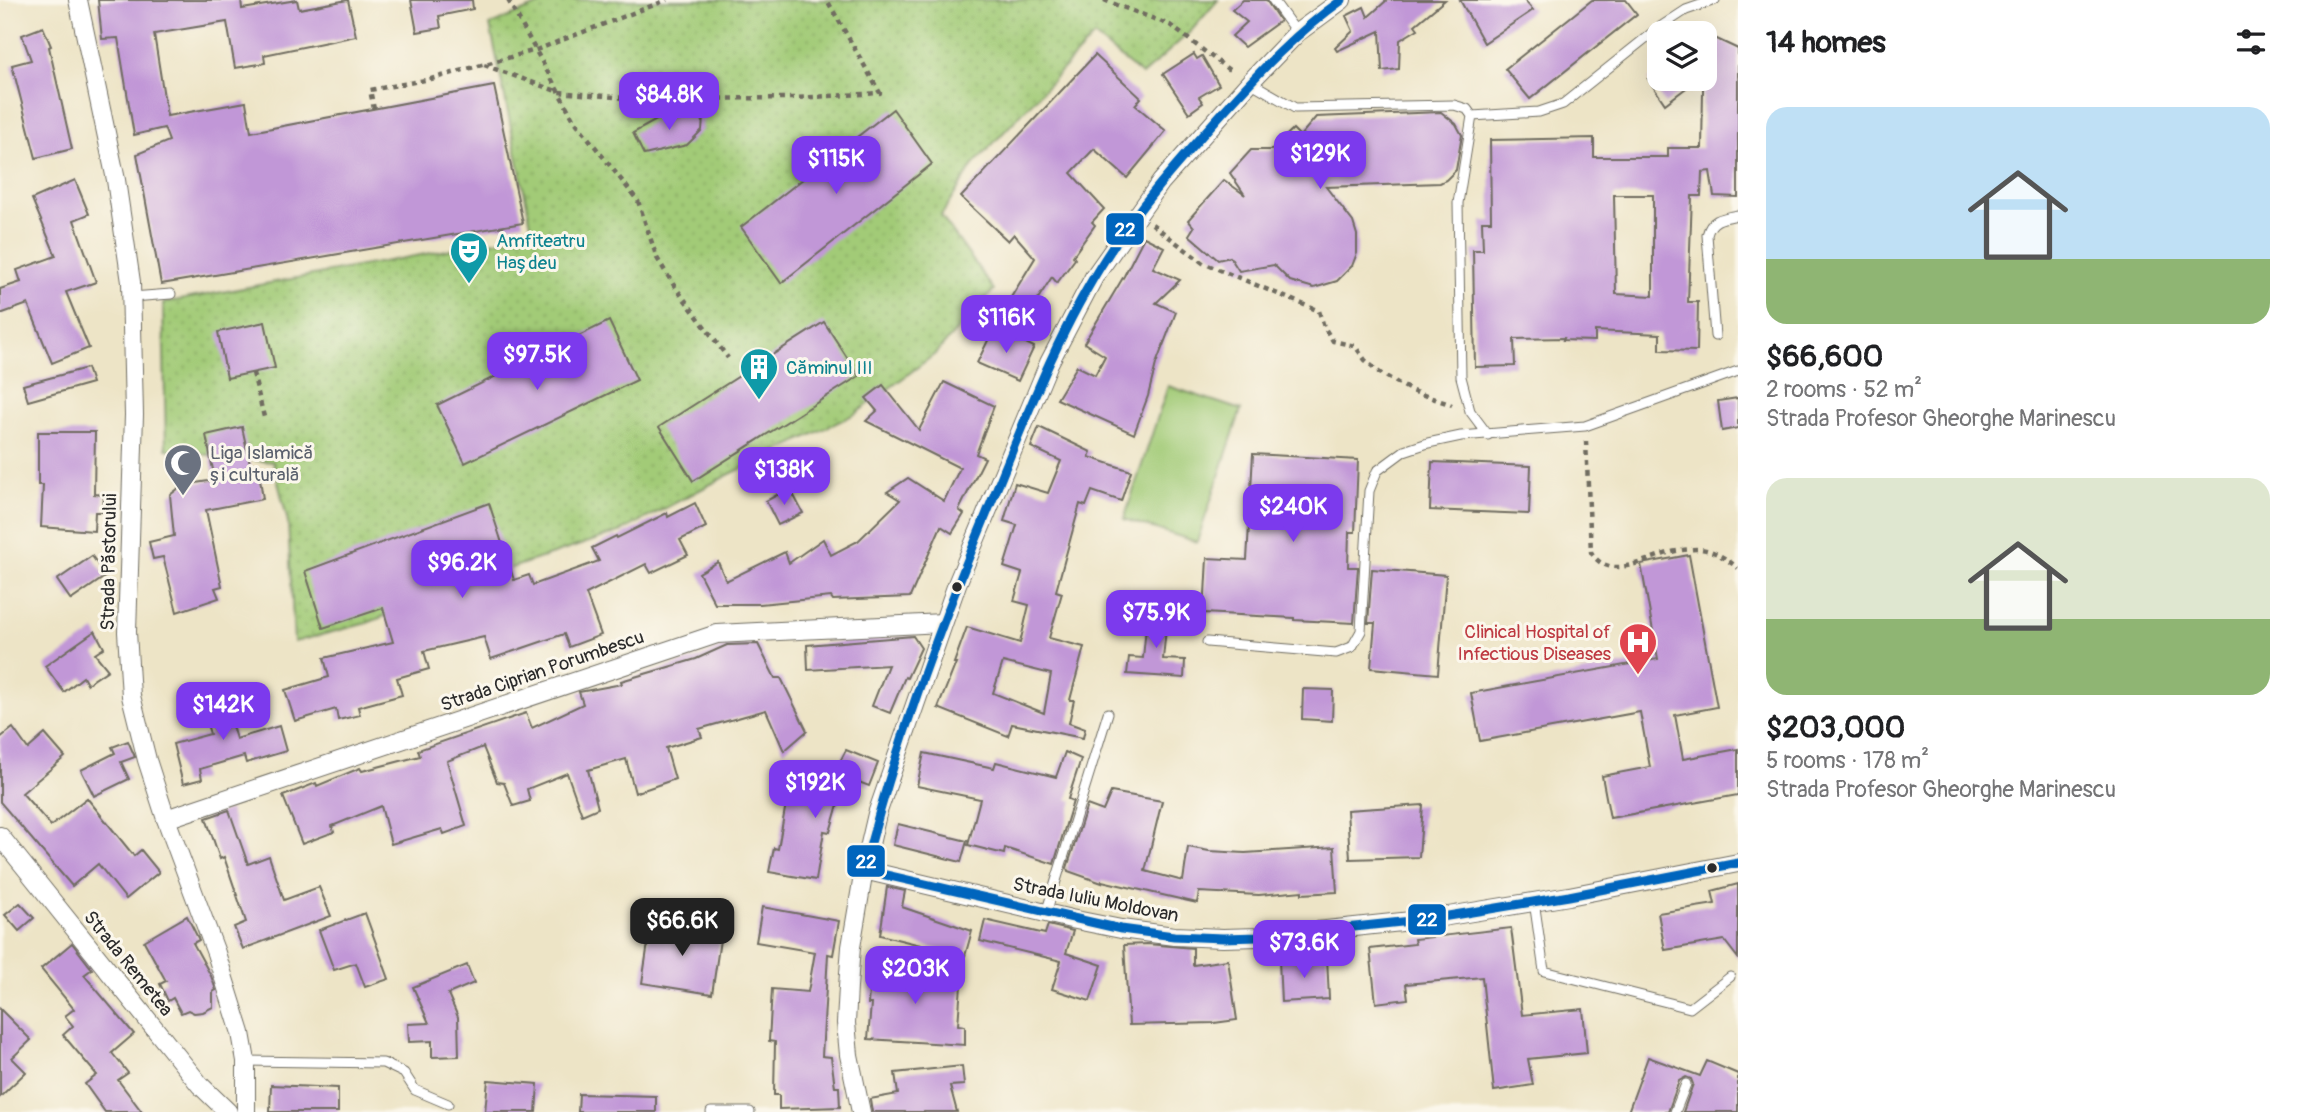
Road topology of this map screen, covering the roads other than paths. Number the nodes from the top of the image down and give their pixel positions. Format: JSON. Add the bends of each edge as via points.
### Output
{"nodes":[{"id":1,"x":78,"y":0,"type":"edge"},
{"id":2,"x":1273,"y":0,"type":"edge"},
{"id":3,"x":1342,"y":0,"type":"edge"},
{"id":4,"x":1715,"y":0,"type":"edge"},
{"id":5,"x":1297,"y":33,"type":"junction"},
{"id":6,"x":1250,"y":82,"type":"junction"},
{"id":7,"x":1472,"y":116,"type":"junction"},
{"id":8,"x":1738,"y":215,"type":"edge"},
{"id":9,"x":170,"y":294,"type":"dead end"},
{"id":10,"x":132,"y":297,"type":"junction"},
{"id":11,"x":1715,"y":336,"type":"dead end"},
{"id":12,"x":1738,"y":371,"type":"edge"},
{"id":13,"x":1488,"y":435,"type":"junction"},
{"id":14,"x":943,"y":623,"type":"junction"},
{"id":15,"x":1207,"y":642,"type":"dead end"},
{"id":16,"x":1108,"y":713,"type":"dead end"},
{"id":17,"x":166,"y":819,"type":"junction"},
{"id":18,"x":0,"y":836,"type":"edge"},
{"id":19,"x":1738,"y":863,"type":"edge"},
{"id":20,"x":864,"y":870,"type":"junction"},
{"id":21,"x":1534,"y":901,"type":"junction"},
{"id":22,"x":1046,"y":913,"type":"junction"},
{"id":23,"x":1730,"y":977,"type":"dead end"},
{"id":24,"x":246,"y":1062,"type":"junction"},
{"id":25,"x":1686,"y":1084,"type":"dead end"},
{"id":26,"x":448,"y":1104,"type":"dead end"},
{"id":27,"x":228,"y":1112,"type":"edge"},
{"id":28,"x":246,"y":1112,"type":"edge"},
{"id":29,"x":711,"y":1112,"type":"edge"},
{"id":30,"x":750,"y":1112,"type":"edge"},
{"id":31,"x":862,"y":1112,"type":"edge"},
{"id":32,"x":1675,"y":1112,"type":"edge"}],
"edges":[{"from":1,"to":10,"type":"street","name":"Strada Păstorului","via":[[116,180]]},
{"from":2,"to":5,"type":"lane"},
{"from":3,"to":5,"type":"street"},
{"from":4,"to":7,"type":"lane","via":[[1686,10],[1657,29],[1563,104],[1539,112]]},
{"from":5,"to":6,"type":"street"},
{"from":6,"to":7,"type":"lane","via":[[1294,108],[1454,105]]},
{"from":6,"to":14,"type":"street","via":[[1161,182],[1094,277],[1049,363]]},
{"from":7,"to":13,"type":"lane","via":[[1458,203],[1461,377],[1470,411]]},
{"from":8,"to":11,"type":"lane","via":[[1718,219],[1707,235]]},
{"from":9,"to":10,"type":"lane"},
{"from":10,"to":17,"type":"street","name":"Strada Păstorului","via":[[128,670],[136,719]]},
{"from":12,"to":13,"type":"lane","via":[[1585,426]]},
{"from":13,"to":15,"type":"lane","via":[[1428,443],[1404,451],[1377,471],[1367,509],[1361,631],[1352,647],[1336,653]]},
{"from":14,"to":17,"type":"street","name":"Strada Ciprian Porumbescu","via":[[717,634]]},
{"from":14,"to":20,"type":"street","via":[[877,814]]},
{"from":16,"to":22,"type":"lane"},
{"from":17,"to":24,"type":"street","name":"Strada Păstorului","via":[[216,953]]},
{"from":18,"to":27,"type":"street","name":"Strada Remetea","via":[[200,1085]]},
{"from":19,"to":21,"type":"street","name":"Strada Iuliu Moldovan"},
{"from":20,"to":22,"type":"street","name":"Strada Iuliu Moldovan"},
{"from":20,"to":31,"type":"street","via":[[851,947],[846,1023]]},
{"from":21,"to":22,"type":"street","name":"Strada Iuliu Moldovan","via":[[1430,919],[1223,939],[1135,931]]},
{"from":21,"to":23,"type":"lane","via":[[1544,971],[1690,1008]]},
{"from":24,"to":26,"type":"lane","via":[[383,1063],[404,1073],[415,1090]]},
{"from":24,"to":28,"type":"street","name":"Strada Păstorului"},
{"from":25,"to":32,"type":"lane"},
{"from":29,"to":30,"type":"lane"}]}
